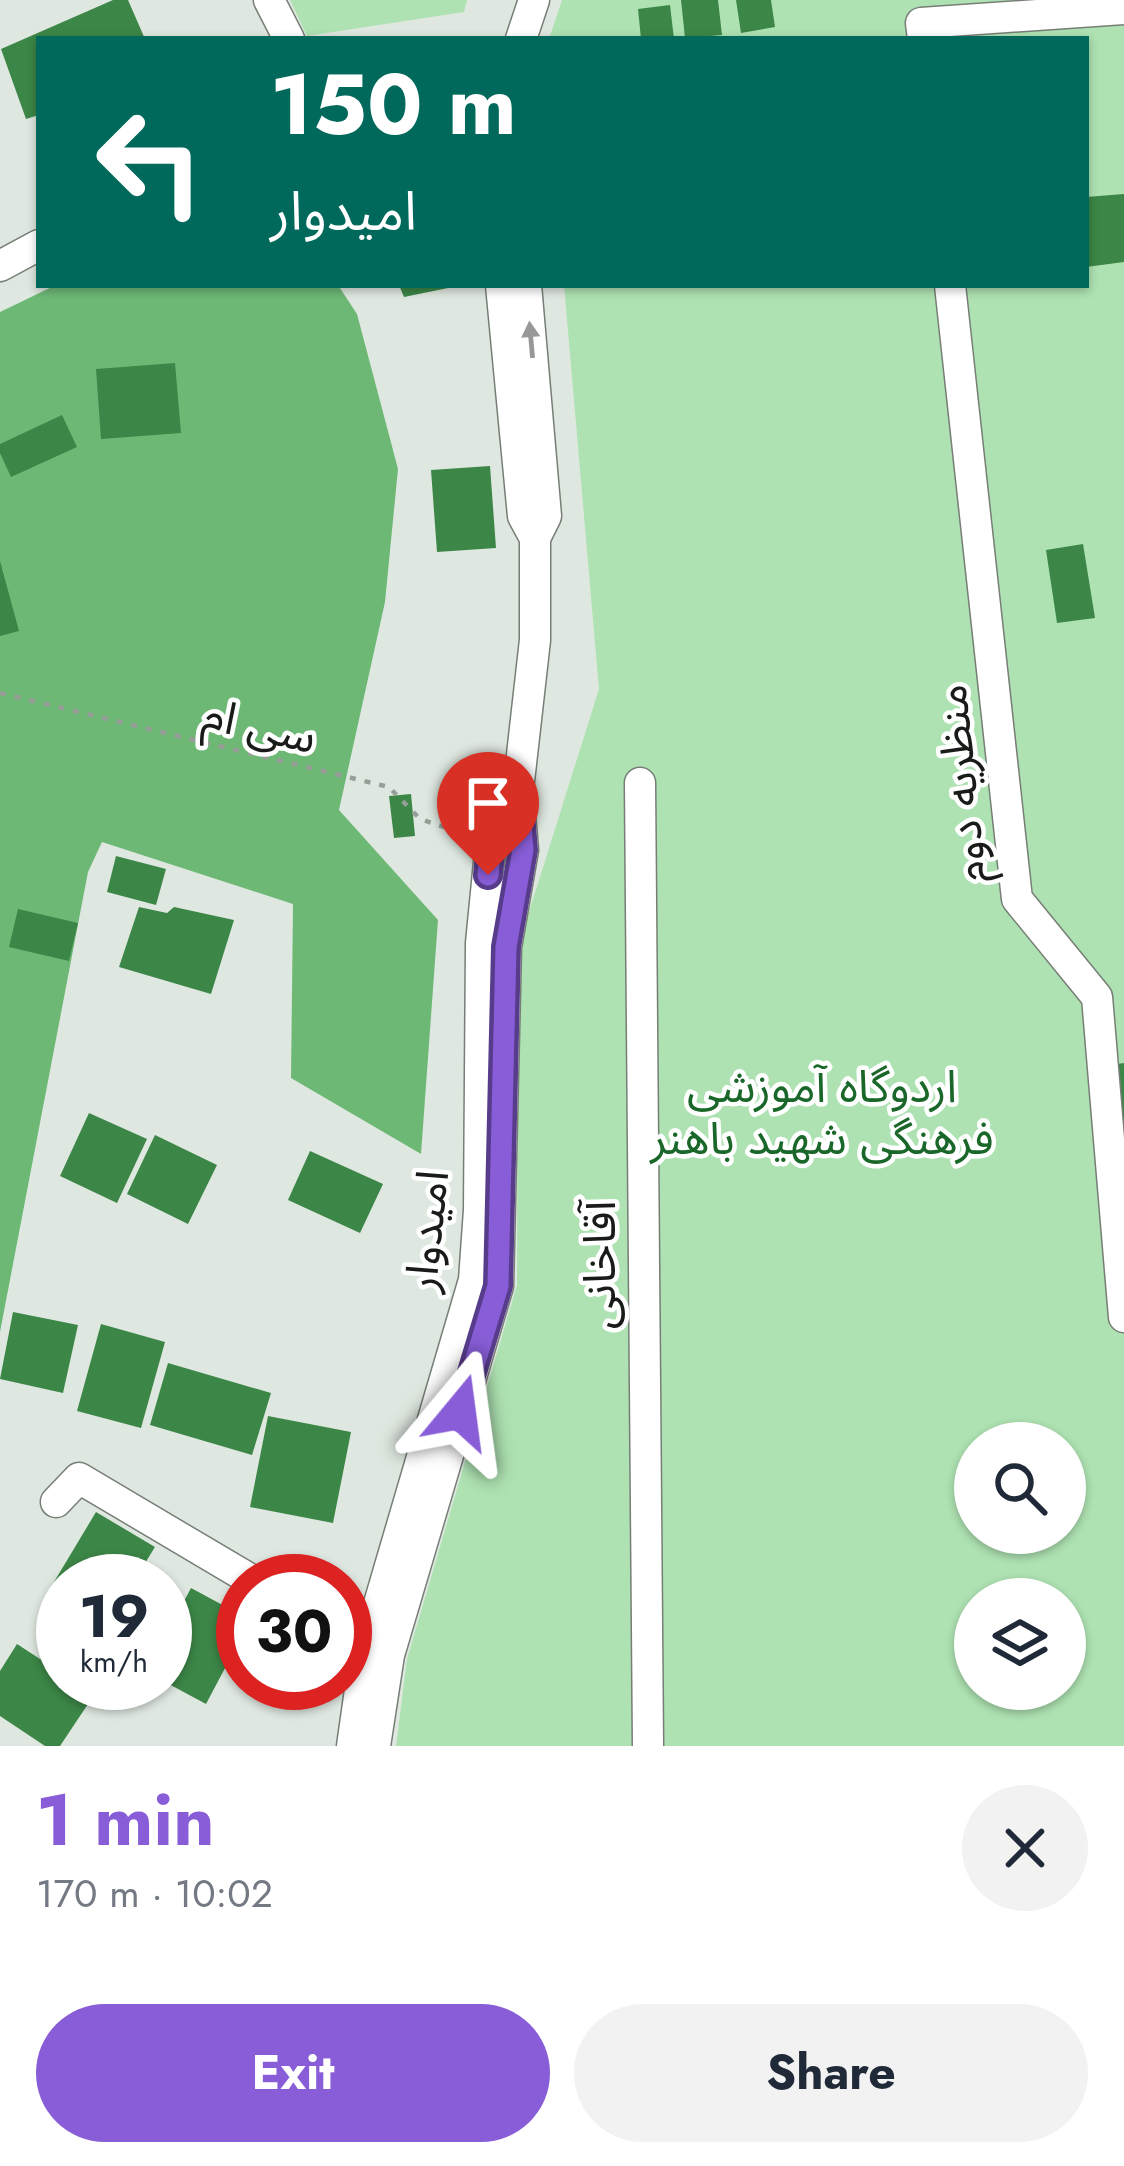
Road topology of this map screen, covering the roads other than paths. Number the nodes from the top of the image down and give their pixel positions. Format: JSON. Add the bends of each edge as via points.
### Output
{"nodes":[{"id":1,"x":269,"y":0,"type":"edge"},
{"id":2,"x":534,"y":0,"type":"edge"},
{"id":3,"x":1124,"y":9,"type":"edge"},
{"id":4,"x":287,"y":36,"type":"edge"},
{"id":5,"x":522,"y":36,"type":"edge"},
{"id":6,"x":923,"y":36,"type":"edge"},
{"id":7,"x":36,"y":247,"type":"edge"},
{"id":8,"x":0,"y":266,"type":"edge"},
{"id":9,"x":950,"y":288,"type":"edge"},
{"id":10,"x":514,"y":290,"type":"edge"},
{"id":11,"x":640,"y":783,"type":"dead end"},
{"id":12,"x":518,"y":790,"type":"junction"},
{"id":13,"x":491,"y":1210,"type":"junction"},
{"id":14,"x":1124,"y":1317,"type":"edge"},
{"id":15,"x":56,"y":1502,"type":"dead end"},
{"id":16,"x":216,"y":1559,"type":"edge"},
{"id":17,"x":372,"y":1632,"type":"edge"},
{"id":18,"x":372,"y":1708,"type":"edge"},
{"id":19,"x":357,"y":1710,"type":"edge"},
{"id":20,"x":352,"y":1746,"type":"edge"},
{"id":21,"x":375,"y":1746,"type":"edge"},
{"id":22,"x":647,"y":1746,"type":"edge"}],
"edges":[{"from":1,"to":4,"type":"street"},
{"from":2,"to":5,"type":"street"},
{"from":3,"to":6,"type":"street","via":[[921,23]]},
{"from":7,"to":8,"type":"street"},
{"from":9,"to":14,"type":"street","name":"منظریه دوم","via":[[1017,899],[1097,997]]},
{"from":10,"to":12,"type":"street","name":"امیدوار","via":[[523,516],[535,538],[535,640]]},
{"from":11,"to":22,"type":"street","name":"آقاخانی"},
{"from":12,"to":13,"type":"street","name":"امیدوار","via":[[523,850],[506,947]]},
{"from":12,"to":13,"type":"street","name":"امیدوار","via":[[491,842],[481,943]]},
{"from":13,"to":17,"type":"street","name":"امیدوار","via":[[486,1283]]},
{"from":15,"to":16,"type":"street","via":[[79,1478]]},
{"from":18,"to":21,"type":"street","name":"امیدوار"},
{"from":19,"to":20,"type":"street","name":"امیدوار"}]}
